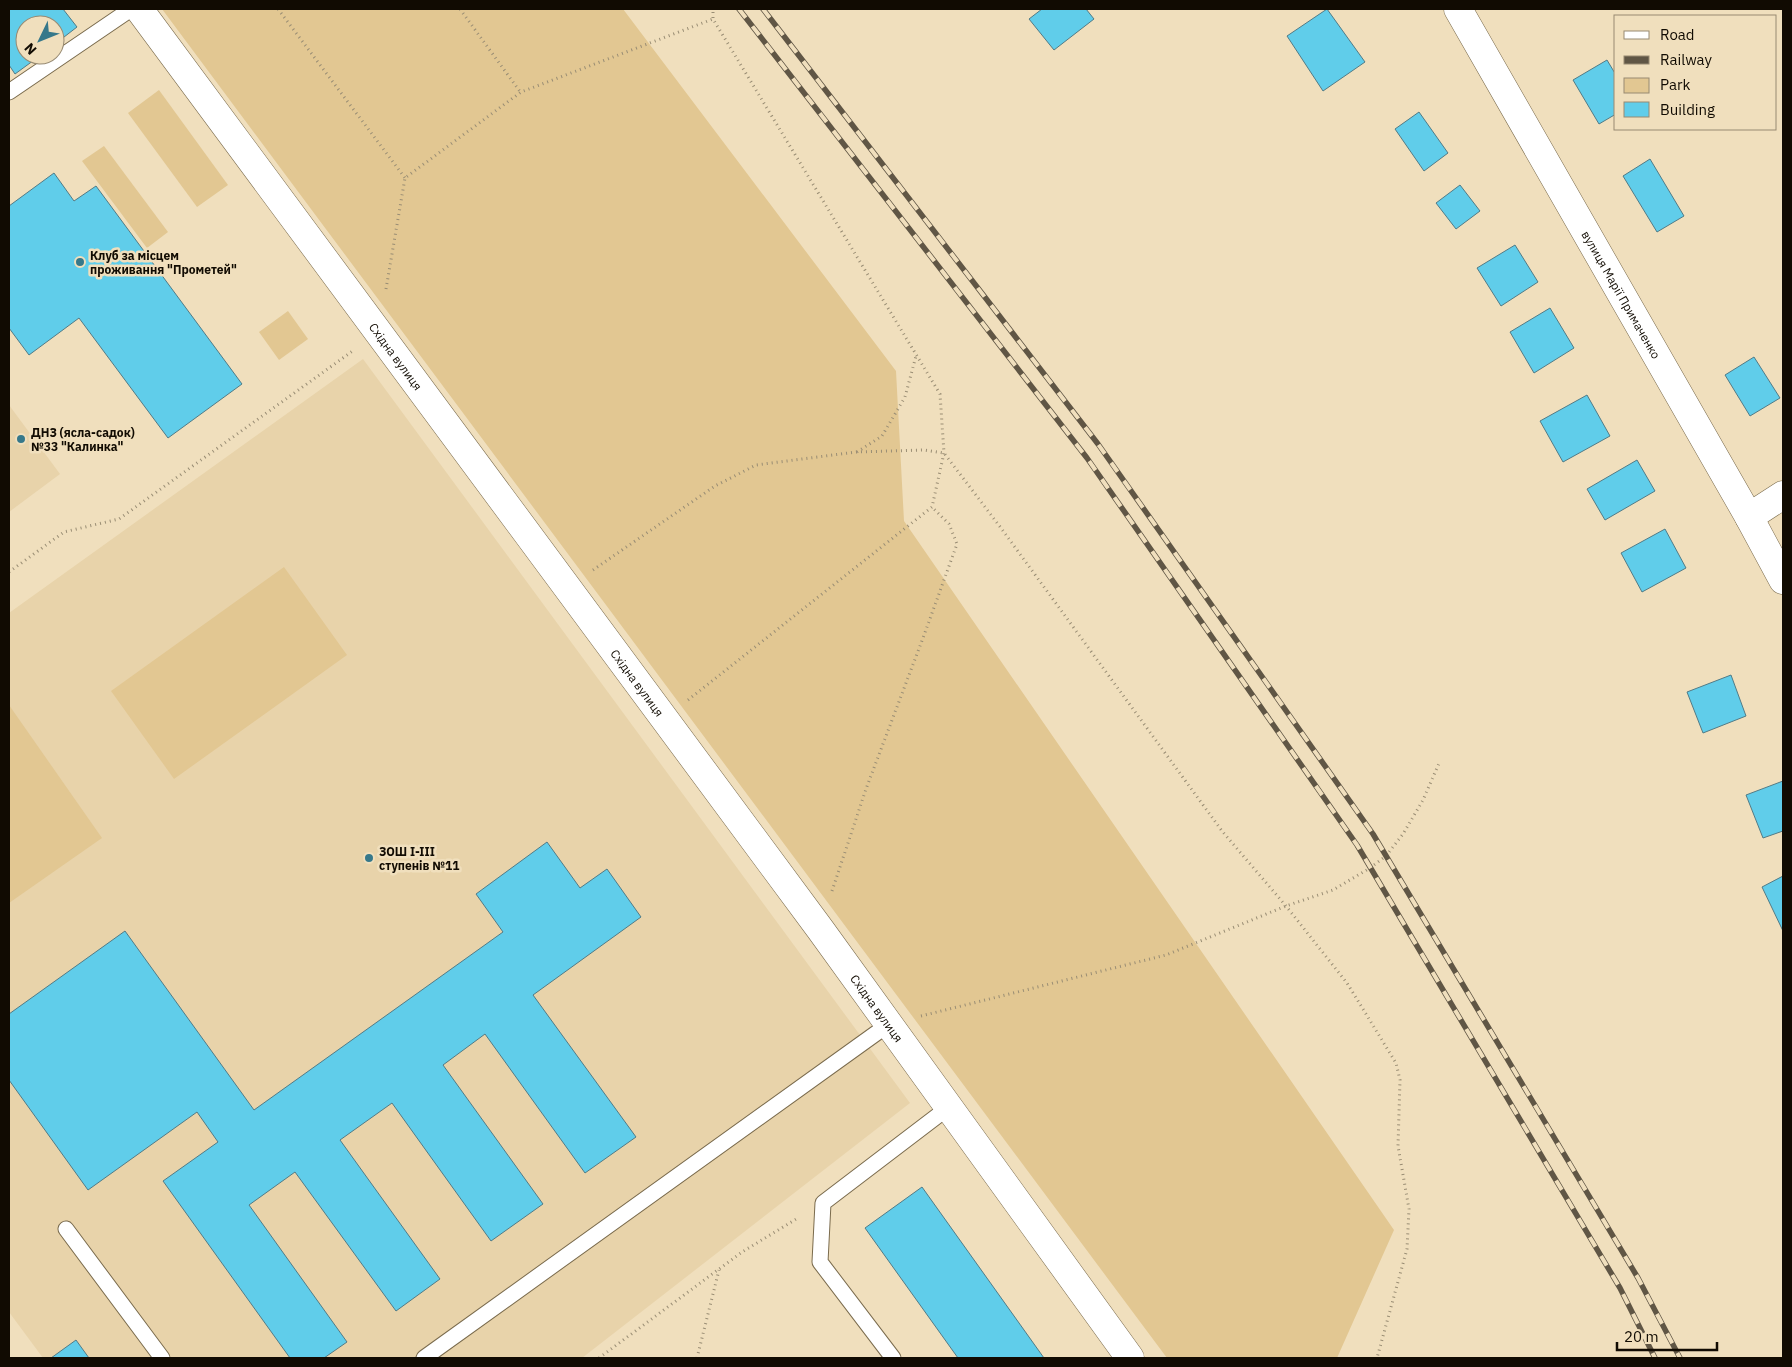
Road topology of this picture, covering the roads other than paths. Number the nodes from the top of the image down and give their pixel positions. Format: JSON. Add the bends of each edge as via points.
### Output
{"nodes":[{"id":1,"x":130,"y":9,"type":"edge"},
{"id":2,"x":139,"y":9,"type":"edge"},
{"id":3,"x":1458,"y":9,"type":"edge"},
{"id":4,"x":9,"y":92,"type":"edge"},
{"id":5,"x":1783,"y":495,"type":"edge"},
{"id":6,"x":1749,"y":516,"type":"junction"},
{"id":7,"x":1783,"y":580,"type":"edge"},
{"id":8,"x":889,"y":1024,"type":"junction"},
{"id":9,"x":949,"y":1107,"type":"junction"},
{"id":10,"x":66,"y":1229,"type":"dead end"},
{"id":11,"x":162,"y":1358,"type":"edge"},
{"id":12,"x":424,"y":1358,"type":"edge"},
{"id":13,"x":893,"y":1358,"type":"edge"},
{"id":14,"x":1130,"y":1358,"type":"edge"}],
"edges":[{"from":1,"to":4,"type":"lane"},
{"from":2,"to":8,"type":"street","name":"Східна вулиця"},
{"from":3,"to":6,"type":"street","name":"вулиця Марії Примаченко"},
{"from":5,"to":6,"type":"street"},
{"from":6,"to":7,"type":"street","name":"вулиця Марії Примаченко"},
{"from":8,"to":9,"type":"street","name":"Східна вулиця"},
{"from":8,"to":12,"type":"lane"},
{"from":9,"to":13,"type":"lane","via":[[823,1203],[820,1262]]},
{"from":9,"to":14,"type":"street","name":"Східна вулиця"},
{"from":10,"to":11,"type":"lane"}]}
